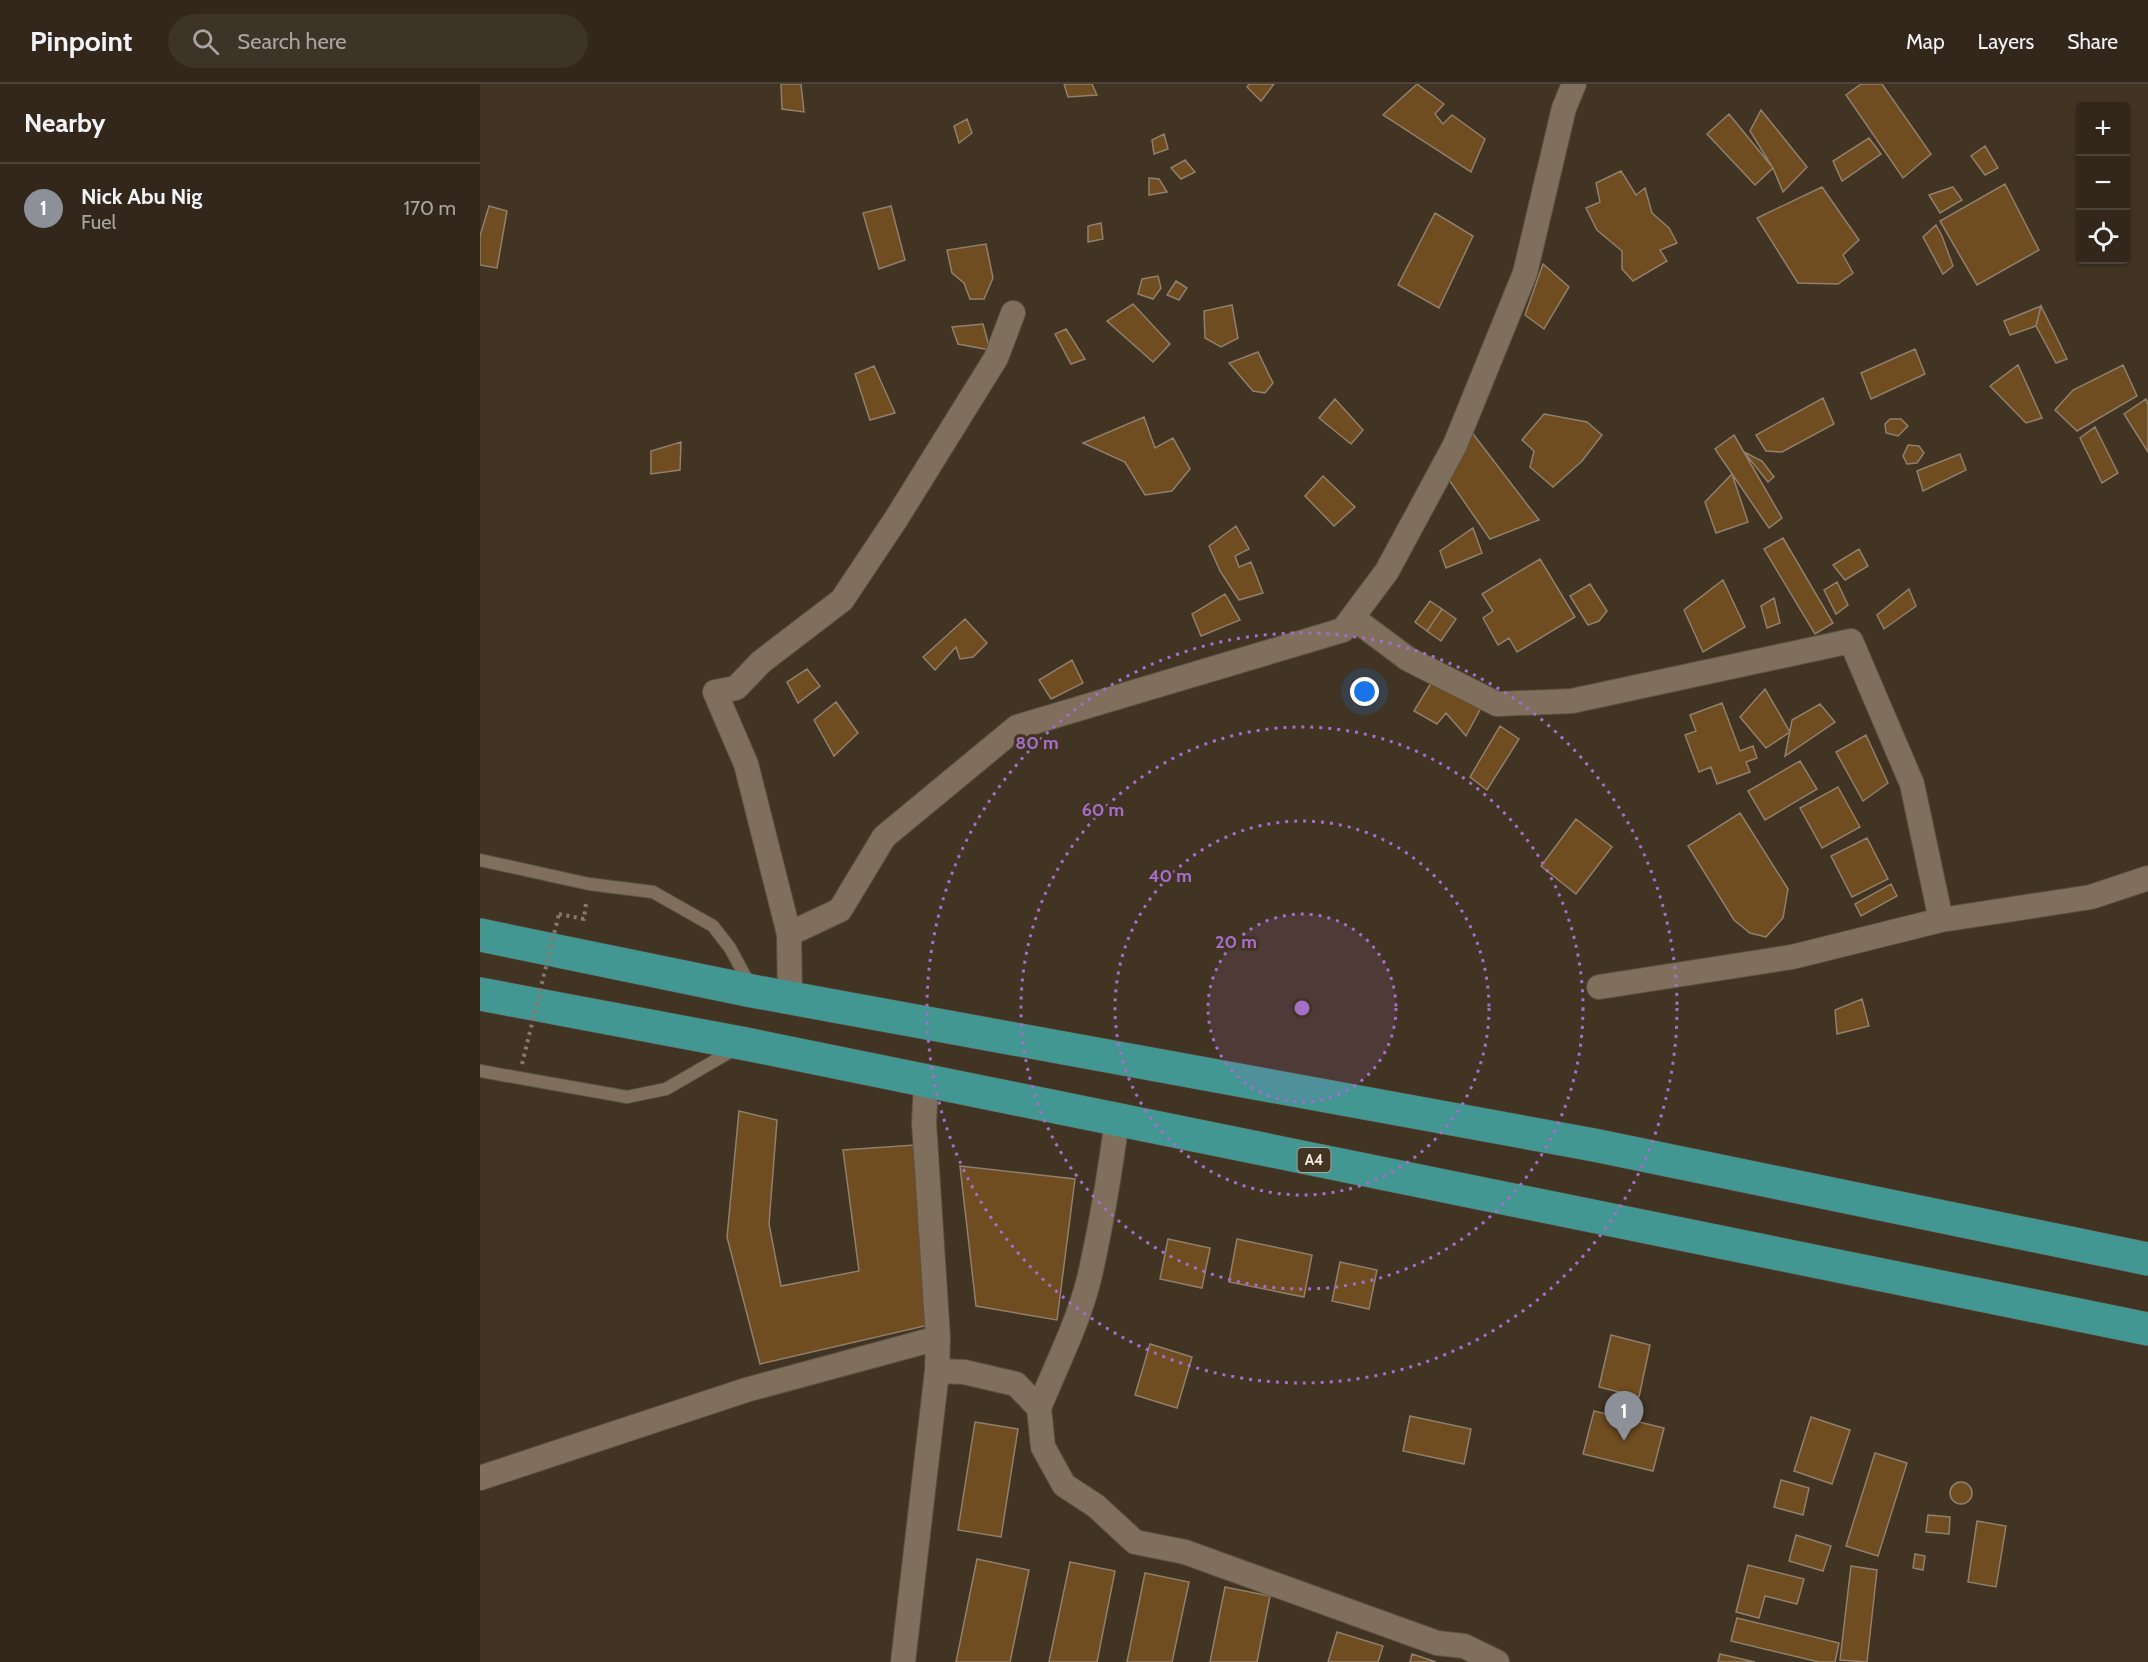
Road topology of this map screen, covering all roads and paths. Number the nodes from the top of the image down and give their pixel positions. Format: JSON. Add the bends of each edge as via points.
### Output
{"nodes":[{"id":1,"x":1574,"y":84,"type":"edge"},
{"id":2,"x":1013,"y":313,"type":"dead end"},
{"id":3,"x":1353,"y":618,"type":"junction"},
{"id":4,"x":480,"y":860,"type":"edge"},
{"id":5,"x":2148,"y":878,"type":"edge"},
{"id":6,"x":589,"y":884,"type":"junction"},
{"id":7,"x":1941,"y":920,"type":"junction"},
{"id":8,"x":789,"y":934,"type":"junction"},
{"id":9,"x":480,"y":935,"type":"edge"},
{"id":10,"x":1599,"y":987,"type":"dead end"},
{"id":11,"x":752,"y":991,"type":"junction"},
{"id":12,"x":480,"y":994,"type":"edge"},
{"id":13,"x":790,"y":996,"type":"junction"},
{"id":14,"x":746,"y":1044,"type":"junction"},
{"id":15,"x":522,"y":1064,"type":"dead end"},
{"id":16,"x":480,"y":1071,"type":"edge"},
{"id":17,"x":926,"y":1081,"type":"junction"},
{"id":18,"x":1117,"y":1120,"type":"junction"},
{"id":19,"x":2148,"y":1259,"type":"edge"},
{"id":20,"x":2148,"y":1329,"type":"edge"},
{"id":21,"x":938,"y":1338,"type":"junction"},
{"id":22,"x":937,"y":1371,"type":"junction"},
{"id":23,"x":1039,"y":1408,"type":"junction"},
{"id":24,"x":480,"y":1478,"type":"edge"},
{"id":25,"x":903,"y":1662,"type":"edge"},
{"id":26,"x":1497,"y":1662,"type":"edge"}],
"edges":[{"from":1,"to":3,"type":"street","via":[[1564,108],[1525,273],[1455,445],[1387,572]]},
{"from":2,"to":8,"type":"street","via":[[996,358],[842,600],[761,662],[736,688],[716,692],[746,764]]},
{"from":3,"to":7,"type":"street","via":[[1408,659],[1497,704],[1572,700],[1851,641],[1911,784]]},
{"from":3,"to":8,"type":"street","via":[[1343,630],[1017,727],[884,837],[840,910]]},
{"from":4,"to":6,"type":"lane"},
{"from":5,"to":7,"type":"street","via":[[2091,897]]},
{"from":6,"to":11,"type":"lane","via":[[653,892],[713,926],[730,948]]},
{"from":6,"to":15,"type":"path","bridge":true,"via":[[584,919],[559,914]]},
{"from":7,"to":10,"type":"street","via":[[1792,957]]},
{"from":8,"to":13,"type":"street"},
{"from":9,"to":11,"type":"highway"},
{"from":11,"to":13,"type":"highway"},
{"from":12,"to":14,"type":"highway","number":"A4"},
{"from":13,"to":19,"type":"highway","via":[[1594,1144]]},
{"from":14,"to":16,"type":"lane","via":[[666,1089],[627,1097]]},
{"from":14,"to":17,"type":"highway","number":"A4"},
{"from":17,"to":18,"type":"highway","number":"A4"},
{"from":17,"to":21,"type":"street","via":[[924,1123]]},
{"from":18,"to":20,"type":"highway","number":"A4"},
{"from":18,"to":23,"type":"street","via":[[1088,1280]]},
{"from":21,"to":22,"type":"street"},
{"from":21,"to":24,"type":"street","via":[[746,1390]]},
{"from":22,"to":23,"type":"street","via":[[964,1372],[1016,1384]]},
{"from":22,"to":25,"type":"street"},
{"from":23,"to":26,"type":"street","via":[[1043,1447],[1064,1485],[1096,1506],[1135,1542],[1185,1552],[1437,1643],[1464,1646]]}]}
